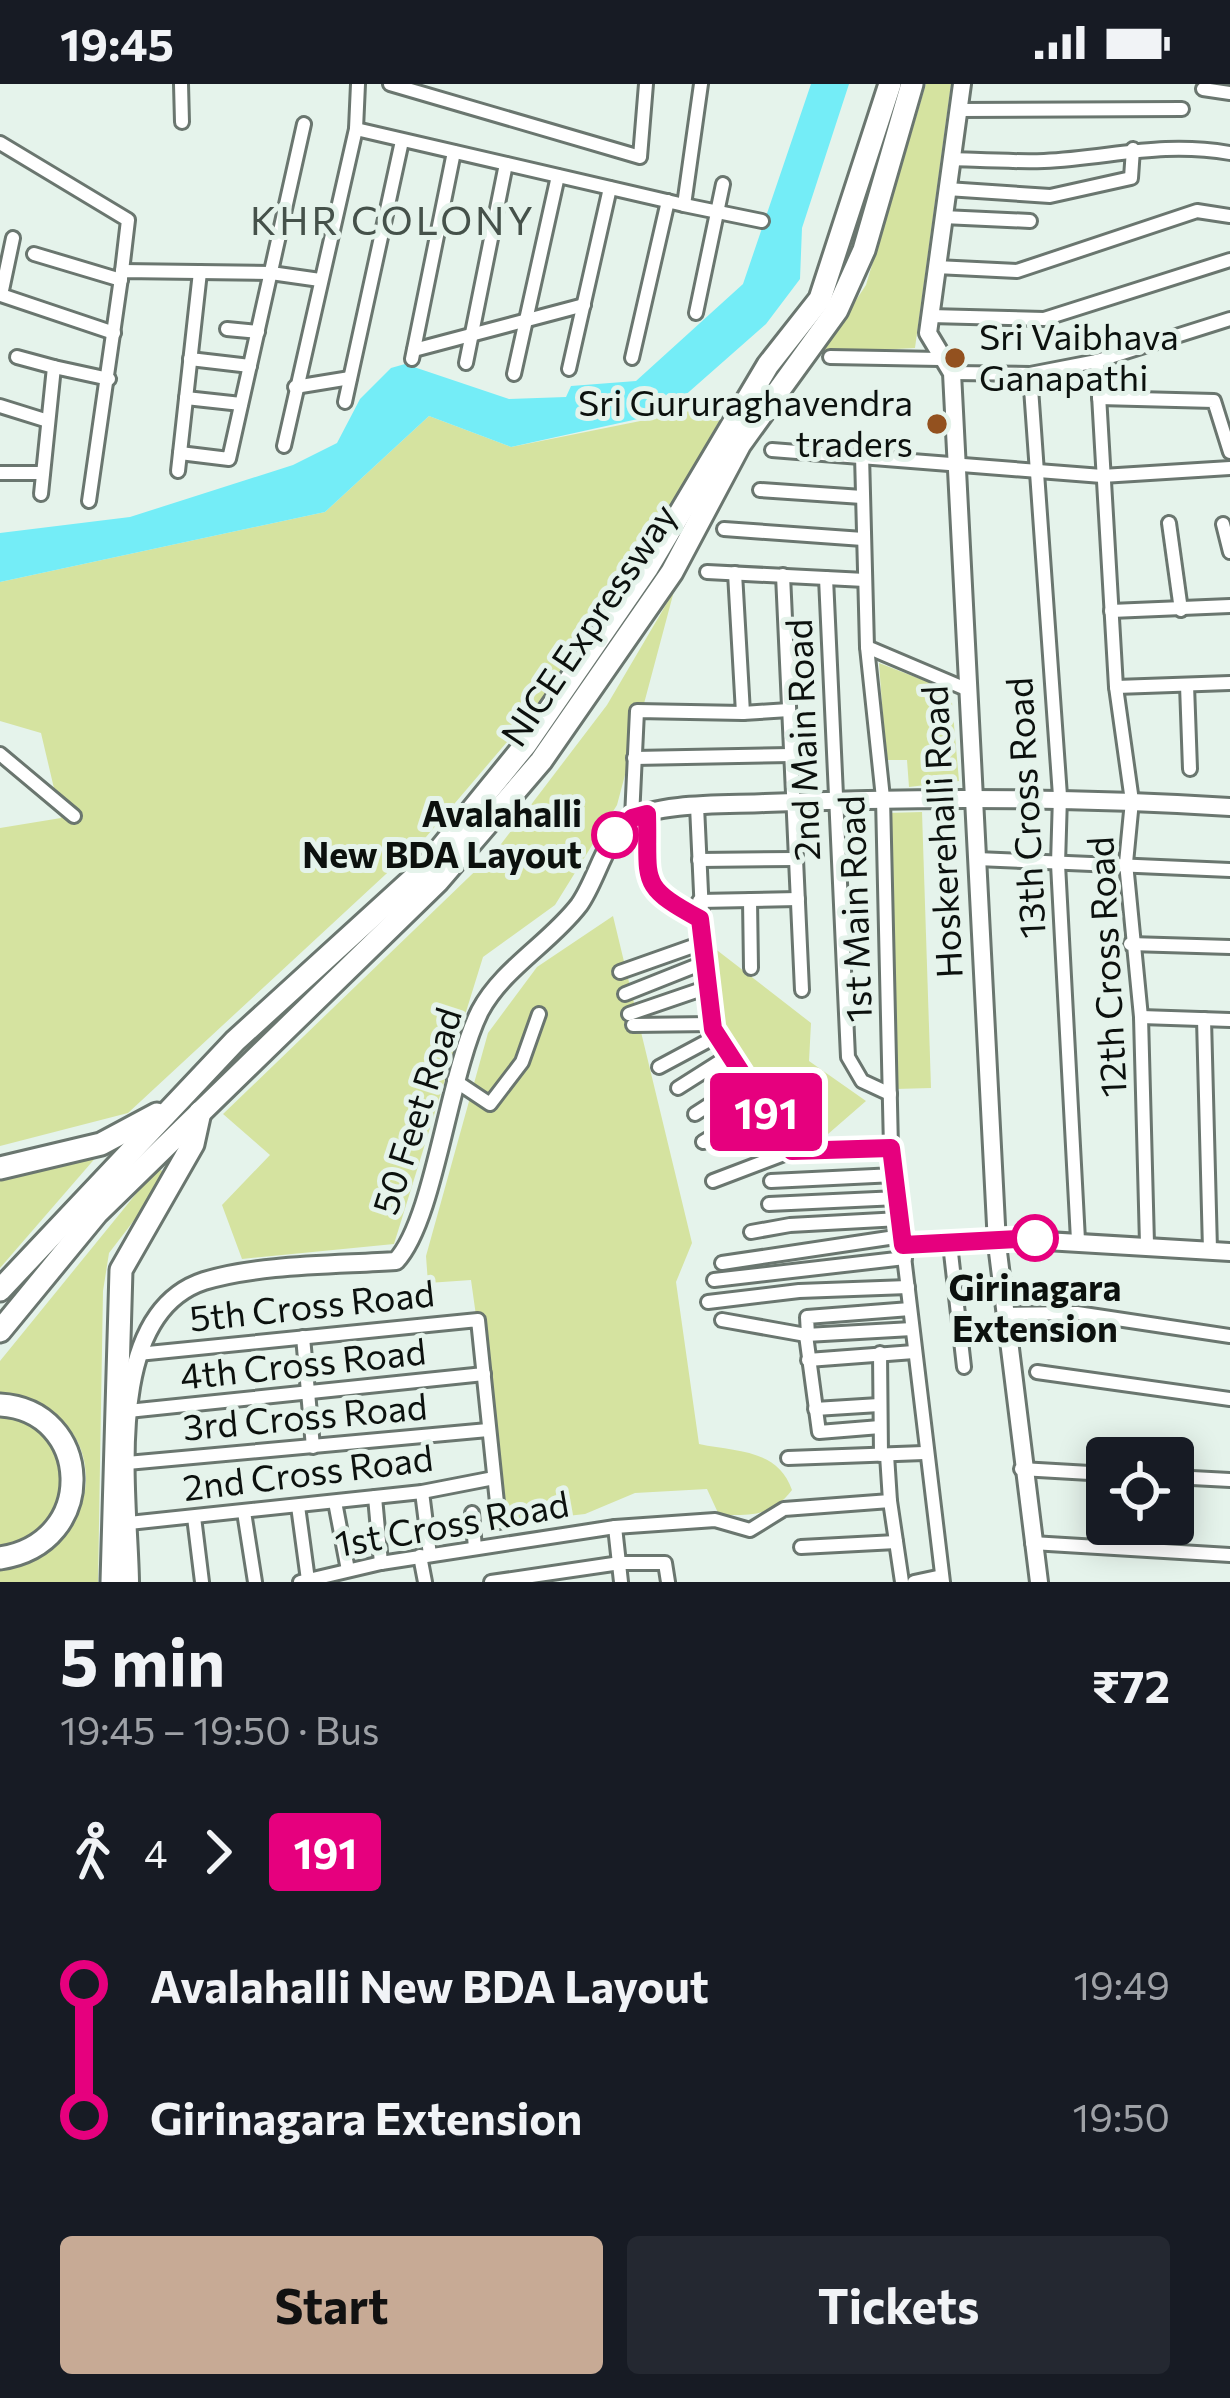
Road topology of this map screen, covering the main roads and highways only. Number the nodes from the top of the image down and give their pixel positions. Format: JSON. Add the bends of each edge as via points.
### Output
{"nodes":[{"id":1,"x":890,"y":84,"type":"edge"},
{"id":2,"x":912,"y":84,"type":"edge"},
{"id":3,"x":192,"y":1104,"type":"junction"},
{"id":4,"x":0,"y":1168,"type":"edge"},
{"id":5,"x":0,"y":1290,"type":"edge"},
{"id":6,"x":0,"y":1330,"type":"edge"},
{"id":7,"x":0,"y":1405,"type":"edge"},
{"id":8,"x":0,"y":1558,"type":"edge"},
{"id":9,"x":112,"y":1582,"type":"edge"}],
"edges":[{"from":1,"to":3,"type":"highway","name":"NICE Expressway","via":[[820,299],[768,365],[648,567],[526,744],[425,868]]},
{"from":2,"to":3,"type":"highway","name":"NICE Expressway","via":[[864,250],[836,310],[740,444],[659,592],[541,761],[438,881]]},
{"from":3,"to":4,"type":"highway","via":[[100,1144]]},
{"from":3,"to":5,"type":"highway","name":"NICE Expressway"},
{"from":3,"to":6,"type":"highway","name":"NICE Expressway"},
{"from":3,"to":9,"type":"highway","via":[[193,1144],[121,1270]]},
{"from":7,"to":8,"type":"highway","via":[[47,1421],[64,1443],[72,1484],[63,1521],[42,1546]]}]}
